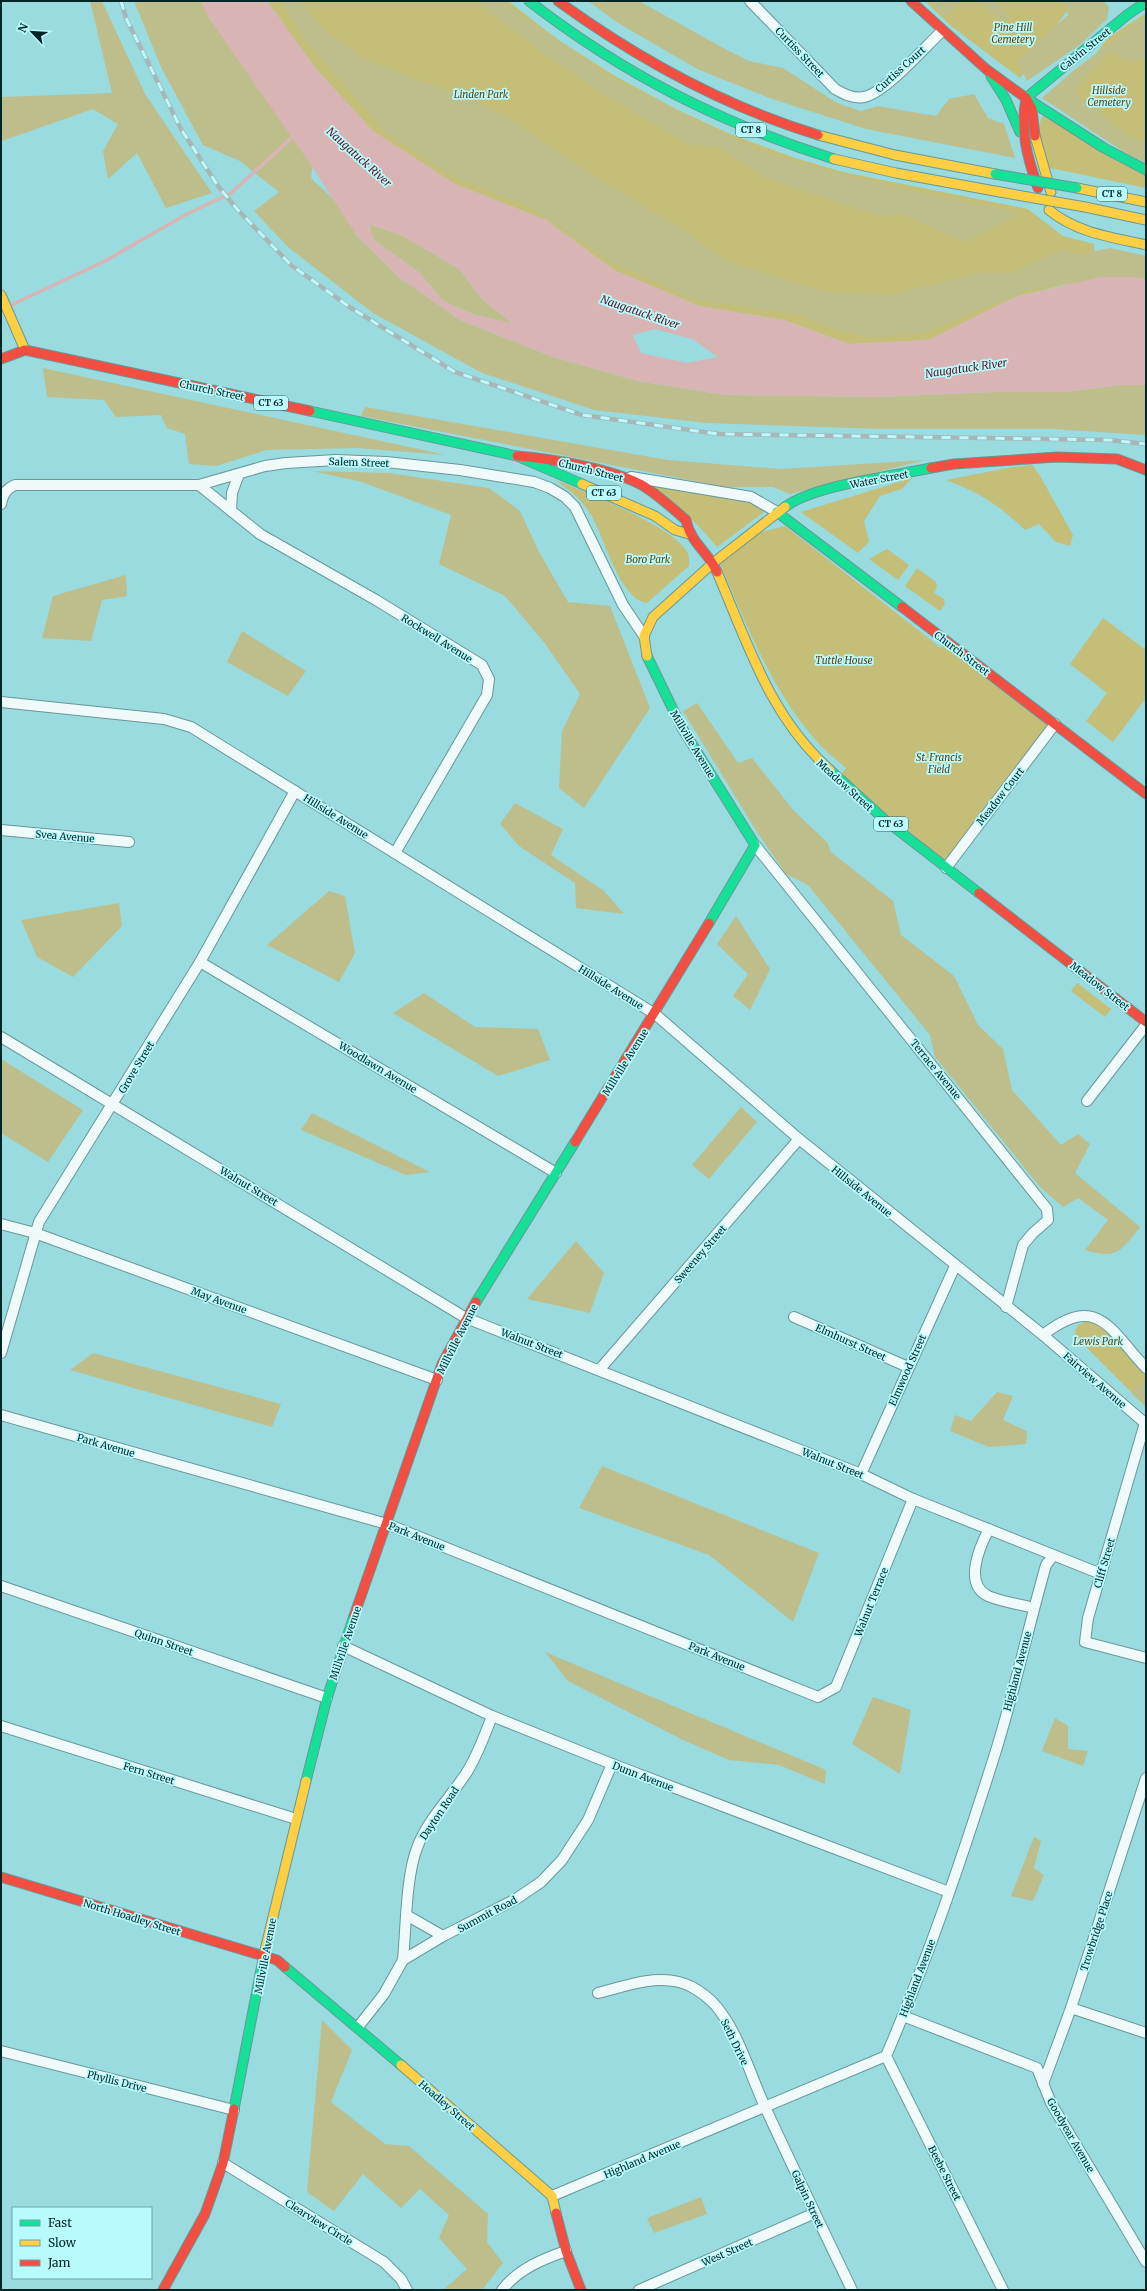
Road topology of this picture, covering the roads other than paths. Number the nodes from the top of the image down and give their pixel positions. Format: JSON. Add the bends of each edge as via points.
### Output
{"nodes":[{"id":1,"x":529,"y":1,"type":"edge"},
{"id":2,"x":558,"y":1,"type":"edge"},
{"id":3,"x":750,"y":1,"type":"edge"},
{"id":4,"x":911,"y":1,"type":"edge"},
{"id":5,"x":1146,"y":2,"type":"edge"},
{"id":6,"x":942,"y":31,"type":"junction"},
{"id":7,"x":986,"y":69,"type":"junction"},
{"id":8,"x":854,"y":97,"type":"joint"},
{"id":9,"x":1026,"y":98,"type":"junction"},
{"id":10,"x":1022,"y":136,"type":"junction"},
{"id":11,"x":1146,"y":170,"type":"edge"},
{"id":12,"x":1146,"y":202,"type":"edge"},
{"id":13,"x":1049,"y":210,"type":"junction"},
{"id":14,"x":1146,"y":220,"type":"edge"},
{"id":15,"x":1146,"y":245,"type":"edge"},
{"id":16,"x":1,"y":297,"type":"edge"},
{"id":17,"x":25,"y":350,"type":"junction"},
{"id":18,"x":1,"y":359,"type":"edge"},
{"id":19,"x":517,"y":456,"type":"junction"},
{"id":20,"x":1146,"y":470,"type":"edge"},
{"id":21,"x":239,"y":474,"type":"junction"},
{"id":22,"x":620,"y":476,"type":"junction"},
{"id":23,"x":199,"y":485,"type":"junction"},
{"id":24,"x":1,"y":504,"type":"edge"},
{"id":25,"x":231,"y":511,"type":"junction"},
{"id":26,"x":778,"y":512,"type":"junction"},
{"id":27,"x":689,"y":534,"type":"junction"},
{"id":28,"x":713,"y":563,"type":"junction"},
{"id":29,"x":644,"y":636,"type":"junction"},
{"id":30,"x":1,"y":702,"type":"edge"},
{"id":31,"x":1055,"y":724,"type":"junction"},
{"id":32,"x":295,"y":791,"type":"junction"},
{"id":33,"x":1146,"y":794,"type":"edge"},
{"id":34,"x":1,"y":830,"type":"edge"},
{"id":35,"x":129,"y":842,"type":"dead end"},
{"id":36,"x":755,"y":845,"type":"junction"},
{"id":37,"x":395,"y":853,"type":"junction"},
{"id":38,"x":946,"y":868,"type":"junction"},
{"id":39,"x":200,"y":962,"type":"junction"},
{"id":40,"x":655,"y":1014,"type":"junction"},
{"id":41,"x":1146,"y":1022,"type":"edge"},
{"id":42,"x":1146,"y":1025,"type":"edge"},
{"id":43,"x":1,"y":1037,"type":"edge"},
{"id":44,"x":1087,"y":1101,"type":"dead end"},
{"id":45,"x":114,"y":1104,"type":"junction"},
{"id":46,"x":799,"y":1139,"type":"junction"},
{"id":47,"x":556,"y":1173,"type":"junction"},
{"id":48,"x":1,"y":1224,"type":"edge"},
{"id":49,"x":35,"y":1233,"type":"junction"},
{"id":50,"x":955,"y":1266,"type":"junction"},
{"id":51,"x":1006,"y":1306,"type":"junction"},
{"id":52,"x":794,"y":1316,"type":"dead end"},
{"id":53,"x":466,"y":1318,"type":"junction"},
{"id":54,"x":1043,"y":1335,"type":"junction"},
{"id":55,"x":1,"y":1353,"type":"edge"},
{"id":56,"x":908,"y":1367,"type":"junction"},
{"id":57,"x":1146,"y":1368,"type":"edge"},
{"id":58,"x":600,"y":1369,"type":"junction"},
{"id":59,"x":437,"y":1380,"type":"junction"},
{"id":60,"x":1,"y":1415,"type":"edge"},
{"id":61,"x":1146,"y":1424,"type":"edge"},
{"id":62,"x":861,"y":1474,"type":"junction"},
{"id":63,"x":913,"y":1499,"type":"junction"},
{"id":64,"x":387,"y":1524,"type":"junction"},
{"id":65,"x":989,"y":1529,"type":"junction"},
{"id":66,"x":1053,"y":1556,"type":"junction"},
{"id":67,"x":1101,"y":1574,"type":"junction"},
{"id":68,"x":1,"y":1586,"type":"edge"},
{"id":69,"x":1034,"y":1608,"type":"junction"},
{"id":70,"x":343,"y":1646,"type":"junction"},
{"id":71,"x":1146,"y":1658,"type":"edge"},
{"id":72,"x":818,"y":1697,"type":"joint"},
{"id":73,"x":327,"y":1698,"type":"junction"},
{"id":74,"x":492,"y":1716,"type":"junction"},
{"id":75,"x":1,"y":1726,"type":"edge"},
{"id":76,"x":612,"y":1764,"type":"junction"},
{"id":77,"x":1146,"y":1778,"type":"edge"},
{"id":78,"x":296,"y":1819,"type":"junction"},
{"id":79,"x":1,"y":1877,"type":"edge"},
{"id":80,"x":949,"y":1892,"type":"junction"},
{"id":81,"x":408,"y":1916,"type":"junction"},
{"id":82,"x":443,"y":1936,"type":"junction"},
{"id":83,"x":263,"y":1957,"type":"junction"},
{"id":84,"x":403,"y":1960,"type":"junction"},
{"id":85,"x":598,"y":1993,"type":"dead end"},
{"id":86,"x":1071,"y":2008,"type":"junction"},
{"id":87,"x":903,"y":2016,"type":"junction"},
{"id":88,"x":358,"y":2027,"type":"junction"},
{"id":89,"x":1146,"y":2033,"type":"edge"},
{"id":90,"x":1,"y":2051,"type":"edge"},
{"id":91,"x":886,"y":2056,"type":"junction"},
{"id":92,"x":1044,"y":2084,"type":"junction"},
{"id":93,"x":765,"y":2108,"type":"junction"},
{"id":94,"x":234,"y":2110,"type":"junction"},
{"id":95,"x":223,"y":2163,"type":"junction"},
{"id":96,"x":552,"y":2196,"type":"junction"},
{"id":97,"x":815,"y":2213,"type":"junction"},
{"id":98,"x":566,"y":2251,"type":"junction"},
{"id":99,"x":1146,"y":2262,"type":"edge"},
{"id":100,"x":163,"y":2290,"type":"edge"},
{"id":101,"x":407,"y":2290,"type":"edge"},
{"id":102,"x":502,"y":2290,"type":"edge"},
{"id":103,"x":581,"y":2290,"type":"edge"},
{"id":104,"x":639,"y":2290,"type":"edge"},
{"id":105,"x":852,"y":2290,"type":"edge"},
{"id":106,"x":1003,"y":2290,"type":"edge"}],
"edges":[{"from":1,"to":14,"type":"main road","number":"CT 8","bridge":true,"via":[[594,49],[644,79],[680,99],[756,133],[835,159]]},
{"from":2,"to":12,"type":"main road","number":"CT 8","bridge":true,"via":[[646,60],[695,86],[795,128],[877,151]]},
{"from":3,"to":8,"type":"street","name":"Curtiss Street","via":[[835,89],[844,95]]},
{"from":4,"to":6,"type":"main road"},
{"from":5,"to":9,"type":"main road","name":"Calvin Street","via":[[1126,15]]},
{"from":6,"to":7,"type":"main road"},
{"from":6,"to":8,"type":"street","name":"Curtiss Court","via":[[882,88],[863,97]]},
{"from":7,"to":9,"type":"main road"},
{"from":7,"to":10,"type":"main road","via":[[1006,100]]},
{"from":9,"to":10,"type":"main road","via":[[1022,113]]},
{"from":9,"to":11,"type":"main road","via":[[1104,148]]},
{"from":9,"to":13,"type":"main road","via":[[1034,110],[1037,144],[1052,194]]},
{"from":10,"to":13,"type":"main road","via":[[1039,191]]},
{"from":13,"to":15,"type":"main road","via":[[1076,229]]},
{"from":16,"to":17,"type":"main road"},
{"from":17,"to":18,"type":"main road"},
{"from":17,"to":19,"type":"main road","name":"Church Street","number":"CT 63"},
{"from":19,"to":22,"type":"main road","name":"Church Street","via":[[541,458]]},
{"from":19,"to":27,"type":"main road","name":"Church Street","number":"CT 63","via":[[655,516],[675,530]]},
{"from":20,"to":26,"type":"main road","name":"Water Street","via":[[1117,459],[1064,457],[954,464],[803,496]]},
{"from":21,"to":23,"type":"street","name":"Salem Street"},
{"from":21,"to":25,"type":"street","via":[[232,493]]},
{"from":21,"to":29,"type":"street","name":"Salem Street","via":[[286,463],[336,460],[386,462],[460,470],[534,482],[550,488],[575,507],[623,605]]},
{"from":22,"to":26,"type":"street","via":[[751,497]]},
{"from":22,"to":27,"type":"main road","name":"Church Street","via":[[641,485],[677,512],[686,520]]},
{"from":23,"to":24,"type":"street","name":"Salem Street","via":[[15,485],[8,489]]},
{"from":23,"to":25,"type":"street","name":"Rockwell Avenue"},
{"from":25,"to":37,"type":"street","name":"Rockwell Avenue","via":[[260,534],[376,600],[482,665],[489,679],[487,695]]},
{"from":26,"to":28,"type":"main road"},
{"from":26,"to":31,"type":"main road","name":"Church Street"},
{"from":27,"to":28,"type":"main road","name":"Church Street","number":"CT 63"},
{"from":28,"to":29,"type":"main road","via":[[653,617],[646,626]]},
{"from":28,"to":38,"type":"main road","name":"Meadow Street","number":"CT 63","via":[[768,691],[800,741],[840,782]]},
{"from":29,"to":36,"type":"main road","name":"Millville Avenue","via":[[644,646],[650,665],[678,721]]},
{"from":30,"to":32,"type":"street","name":"Hillside Avenue","via":[[164,719],[191,727]]},
{"from":31,"to":33,"type":"main road","name":"Church Street"},
{"from":31,"to":38,"type":"street","name":"Meadow Court"},
{"from":32,"to":37,"type":"street","name":"Hillside Avenue"},
{"from":32,"to":39,"type":"street","name":"Grove Street"},
{"from":34,"to":35,"type":"street","name":"Svea Avenue"},
{"from":36,"to":40,"type":"main road","name":"Millville Avenue"},
{"from":36,"to":51,"type":"street","name":"Terrace Avenue","via":[[1047,1209],[1048,1220],[1023,1245]]},
{"from":37,"to":40,"type":"street","name":"Hillside Avenue"},
{"from":38,"to":41,"type":"main road","name":"Meadow Street","number":"CT 63"},
{"from":39,"to":45,"type":"street","name":"Grove Street"},
{"from":39,"to":47,"type":"street","name":"Woodlawn Avenue"},
{"from":40,"to":46,"type":"street","name":"Hillside Avenue"},
{"from":40,"to":47,"type":"main road","name":"Millville Avenue"},
{"from":42,"to":44,"type":"street"},
{"from":43,"to":45,"type":"street","name":"Walnut Street"},
{"from":45,"to":49,"type":"street","name":"Grove Street","via":[[46,1210]]},
{"from":45,"to":53,"type":"street","name":"Walnut Street"},
{"from":46,"to":50,"type":"street","name":"Hillside Avenue"},
{"from":46,"to":58,"type":"street","name":"Sweeney Street"},
{"from":47,"to":53,"type":"main road","name":"Millville Avenue"},
{"from":48,"to":49,"type":"street","name":"May Avenue"},
{"from":49,"to":55,"type":"street","name":"Grove Street"},
{"from":49,"to":59,"type":"street","name":"May Avenue"},
{"from":50,"to":51,"type":"street","name":"Hillside Avenue"},
{"from":50,"to":56,"type":"street","name":"Elmwood Street"},
{"from":51,"to":54,"type":"street","name":"Hillside Avenue"},
{"from":52,"to":56,"type":"street","name":"Elmhurst Street"},
{"from":53,"to":58,"type":"street","name":"Walnut Street"},
{"from":53,"to":59,"type":"main road","name":"Millville Avenue","via":[[442,1364]]},
{"from":54,"to":57,"type":"street","via":[[1060,1322],[1094,1316],[1108,1326]]},
{"from":54,"to":61,"type":"street","name":"Fairview Avenue"},
{"from":56,"to":62,"type":"street","name":"Elmwood Street"},
{"from":58,"to":62,"type":"street","name":"Walnut Street"},
{"from":59,"to":64,"type":"main road","name":"Millville Avenue"},
{"from":60,"to":64,"type":"street","name":"Park Avenue"},
{"from":61,"to":67,"type":"street","name":"Cliff Street"},
{"from":62,"to":63,"type":"street","name":"Walnut Street"},
{"from":63,"to":65,"type":"street","name":"Walnut Street"},
{"from":63,"to":72,"type":"street","name":"Walnut Terrace","via":[[836,1687]]},
{"from":64,"to":70,"type":"main road","name":"Millville Avenue"},
{"from":64,"to":72,"type":"street","name":"Park Avenue"},
{"from":65,"to":66,"type":"street","name":"Walnut Street"},
{"from":65,"to":69,"type":"street","via":[[975,1568],[979,1587],[987,1596]]},
{"from":66,"to":67,"type":"street","name":"Walnut Street"},
{"from":66,"to":69,"type":"street","name":"Highland Avenue","via":[[1046,1564]]},
{"from":67,"to":71,"type":"street","name":"Cliff Street","via":[[1088,1618],[1085,1642]]},
{"from":68,"to":73,"type":"street","name":"Quinn Street"},
{"from":69,"to":80,"type":"street","name":"Highland Avenue","via":[[994,1756]]},
{"from":70,"to":73,"type":"main road","name":"Millville Avenue"},
{"from":70,"to":74,"type":"street","name":"Dunn Avenue"},
{"from":73,"to":78,"type":"main road","name":"Millville Avenue"},
{"from":74,"to":76,"type":"street","name":"Dunn Avenue"},
{"from":74,"to":81,"type":"street","name":"Dayton Road","via":[[468,1770],[416,1849]]},
{"from":75,"to":78,"type":"street","name":"Fern Street"},
{"from":76,"to":80,"type":"street","name":"Dunn Avenue"},
{"from":76,"to":82,"type":"street","name":"Summit Road","via":[[588,1820],[562,1860],[541,1882],[488,1916]]},
{"from":77,"to":86,"type":"street","name":"Trowbridge Place"},
{"from":78,"to":83,"type":"main road","name":"Millville Avenue"},
{"from":79,"to":83,"type":"main road","name":"North Hoadley Street"},
{"from":80,"to":87,"type":"street","name":"Highland Avenue"},
{"from":81,"to":82,"type":"street"},
{"from":81,"to":84,"type":"street","name":"Dayton Road"},
{"from":82,"to":84,"type":"street","name":"Summit Road"},
{"from":83,"to":88,"type":"main road","name":"Hoadley Street","via":[[277,1960]]},
{"from":83,"to":94,"type":"main road","name":"Millville Avenue"},
{"from":84,"to":88,"type":"street","name":"Summit Road","via":[[384,1994]]},
{"from":85,"to":93,"type":"street","name":"Seth Drive","via":[[648,1980],[671,1980],[691,1986],[704,1994],[716,2006],[732,2032]]},
{"from":86,"to":89,"type":"street"},
{"from":86,"to":92,"type":"street","name":"Trowbridge Place"},
{"from":87,"to":91,"type":"street","name":"Highland Avenue"},
{"from":87,"to":92,"type":"street","name":"Goodyear Avenue","via":[[1037,2068]]},
{"from":88,"to":96,"type":"main road","name":"Hoadley Street"},
{"from":90,"to":94,"type":"street","name":"Phyllis Drive"},
{"from":91,"to":93,"type":"street","name":"Highland Avenue"},
{"from":91,"to":106,"type":"street","name":"Beebe Street"},
{"from":92,"to":99,"type":"street","name":"Goodyear Avenue","via":[[1051,2104]]},
{"from":93,"to":96,"type":"street","name":"Highland Avenue"},
{"from":93,"to":97,"type":"street","name":"Galpin Street"},
{"from":94,"to":95,"type":"main road","name":"Millville Avenue"},
{"from":95,"to":100,"type":"main road","name":"Millville Avenue","via":[[206,2214]]},
{"from":95,"to":101,"type":"street","name":"Clearview Circle","via":[[384,2262],[401,2279]]},
{"from":96,"to":98,"type":"main road"},
{"from":97,"to":104,"type":"street","name":"West Street"},
{"from":97,"to":105,"type":"street","name":"Galpin Street"},
{"from":98,"to":102,"type":"street","via":[[537,2261],[507,2283]]},
{"from":98,"to":103,"type":"main road"}]}
